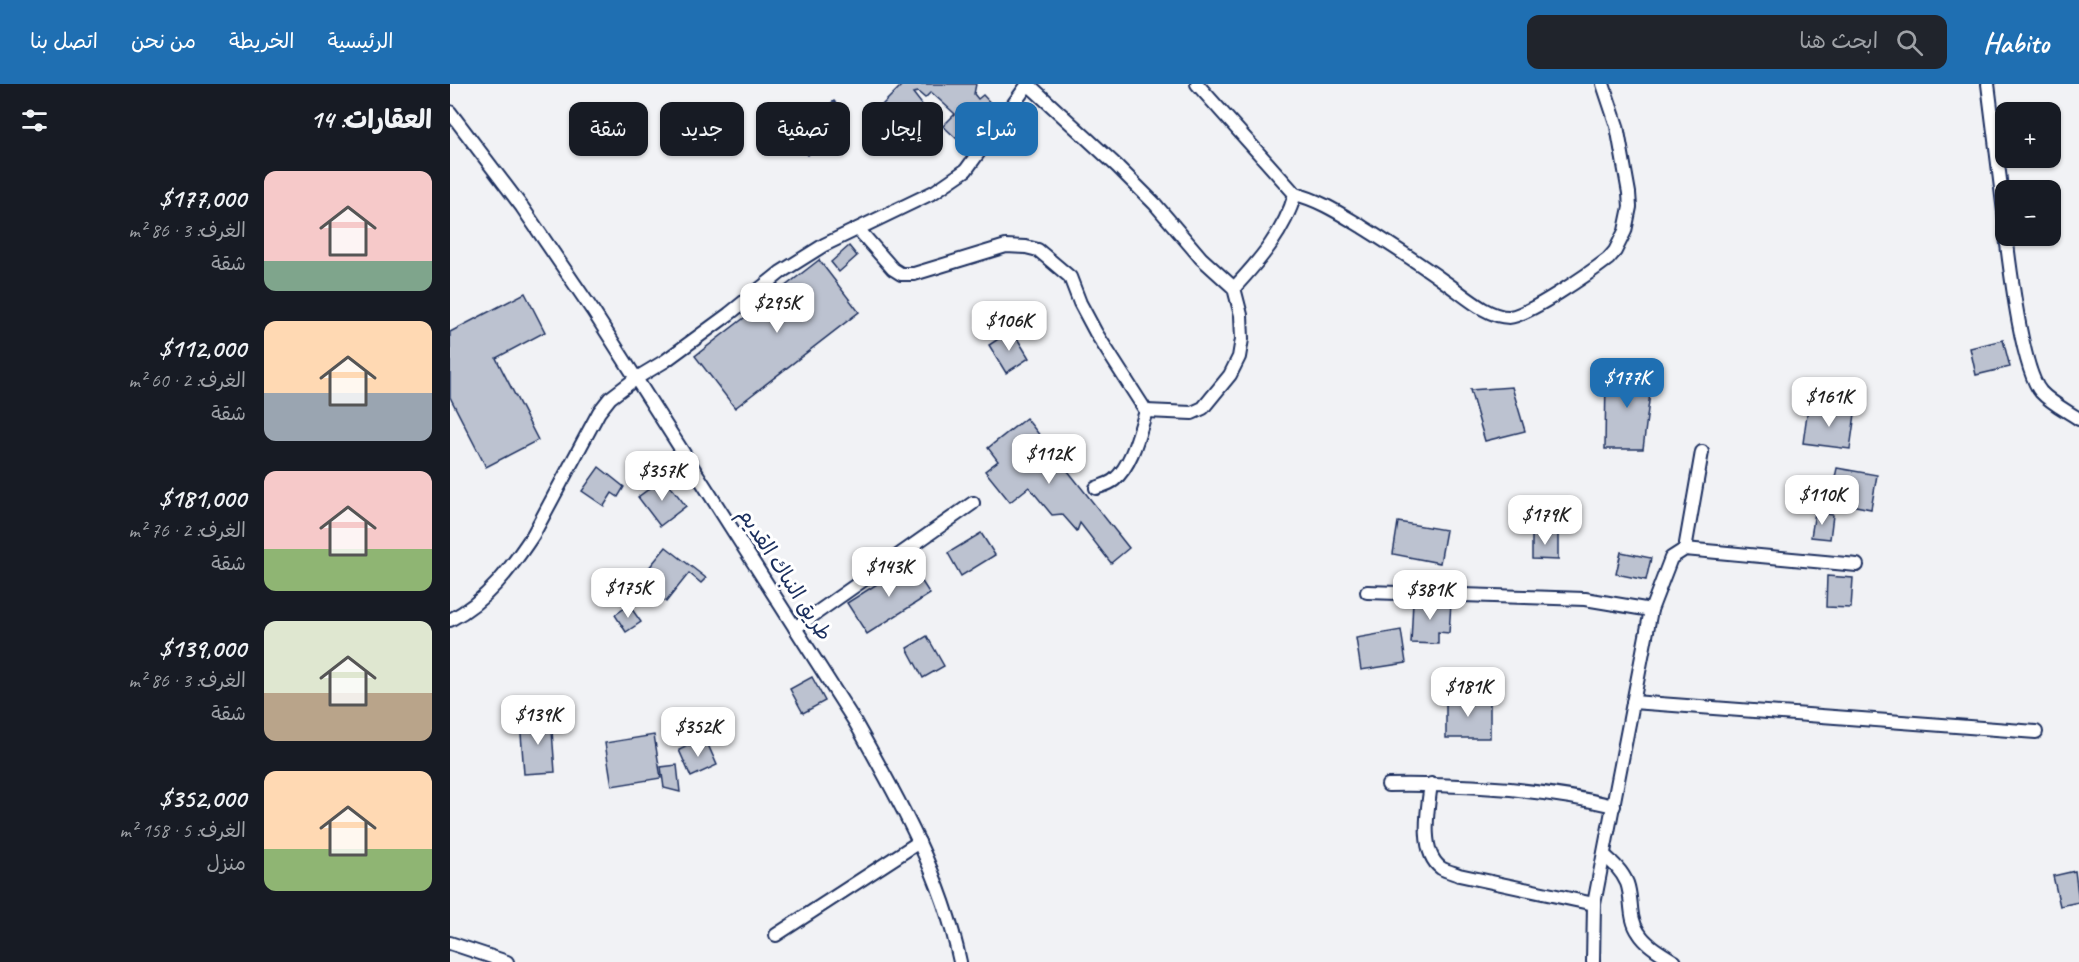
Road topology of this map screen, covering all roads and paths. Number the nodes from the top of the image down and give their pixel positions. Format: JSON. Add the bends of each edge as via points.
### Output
{"nodes":[{"id":1,"x":1028,"y":84,"type":"edge"},
{"id":2,"x":1197,"y":84,"type":"edge"},
{"id":3,"x":1603,"y":84,"type":"edge"},
{"id":4,"x":1988,"y":84,"type":"edge"},
{"id":5,"x":450,"y":112,"type":"edge"},
{"id":6,"x":2000,"y":180,"type":"edge"},
{"id":7,"x":1295,"y":194,"type":"junction"},
{"id":8,"x":858,"y":229,"type":"junction"},
{"id":9,"x":2007,"y":246,"type":"edge"},
{"id":10,"x":1234,"y":288,"type":"junction"},
{"id":11,"x":635,"y":379,"type":"junction"},
{"id":12,"x":1146,"y":411,"type":"junction"},
{"id":13,"x":2079,"y":419,"type":"edge"},
{"id":14,"x":1702,"y":452,"type":"dead end"},
{"id":15,"x":1096,"y":488,"type":"dead end"},
{"id":16,"x":973,"y":503,"type":"dead end"},
{"id":17,"x":1685,"y":549,"type":"junction"},
{"id":18,"x":1857,"y":565,"type":"dead end"},
{"id":19,"x":1367,"y":592,"type":"dead end"},
{"id":20,"x":1651,"y":609,"type":"junction"},
{"id":21,"x":450,"y":620,"type":"edge"},
{"id":22,"x":795,"y":628,"type":"junction"},
{"id":23,"x":1633,"y":702,"type":"junction"},
{"id":24,"x":2036,"y":732,"type":"dead end"},
{"id":25,"x":1431,"y":784,"type":"junction"},
{"id":26,"x":1388,"y":785,"type":"dead end"},
{"id":27,"x":1614,"y":806,"type":"junction"},
{"id":28,"x":919,"y":842,"type":"junction"},
{"id":29,"x":1604,"y":855,"type":"junction"},
{"id":30,"x":1594,"y":904,"type":"junction"},
{"id":31,"x":776,"y":935,"type":"dead end"},
{"id":32,"x":450,"y":943,"type":"edge"},
{"id":33,"x":507,"y":962,"type":"edge"},
{"id":34,"x":960,"y":962,"type":"edge"},
{"id":35,"x":1593,"y":962,"type":"edge"},
{"id":36,"x":1675,"y":962,"type":"edge"}],
"edges":[{"from":1,"to":8,"type":"street","via":[[966,170],[934,192]]},
{"from":1,"to":10,"type":"street","via":[[1117,166],[1201,258]]},
{"from":2,"to":7,"type":"street"},
{"from":3,"to":7,"type":"street","via":[[1617,126],[1629,193],[1625,231],[1608,259],[1530,311],[1510,317],[1497,315],[1349,219],[1312,198]]},
{"from":4,"to":6,"type":"street"},
{"from":5,"to":11,"type":"street","name":"طريق النباك القديم","via":[[594,311]]},
{"from":7,"to":10,"type":"street","via":[[1287,218],[1261,259]]},
{"from":8,"to":11,"type":"street","via":[[781,272],[674,355]]},
{"from":8,"to":12,"type":"street","via":[[901,274],[914,274],[1006,246],[1038,250],[1070,277],[1096,333]]},
{"from":9,"to":13,"type":"street","via":[[2032,374],[2041,391]]},
{"from":10,"to":12,"type":"street","via":[[1242,339],[1230,375],[1203,408],[1192,413]]},
{"from":11,"to":21,"type":"street","via":[[599,412],[520,554],[484,597]]},
{"from":11,"to":22,"type":"street","name":"طريق النباك القديم"},
{"from":12,"to":15,"type":"street","via":[[1135,449],[1123,468],[1114,480]]},
{"from":14,"to":17,"type":"street"},
{"from":16,"to":22,"type":"street"},
{"from":17,"to":18,"type":"street"},
{"from":17,"to":20,"type":"street","via":[[1671,558]]},
{"from":19,"to":20,"type":"street","via":[[1585,599]]},
{"from":20,"to":23,"type":"street"},
{"from":22,"to":28,"type":"street","name":"طريق النباك القديم","via":[[860,731]]},
{"from":23,"to":24,"type":"street"},
{"from":23,"to":27,"type":"street"},
{"from":25,"to":26,"type":"street"},
{"from":25,"to":27,"type":"street","via":[[1571,796]]},
{"from":25,"to":30,"type":"street","via":[[1427,839],[1432,856],[1441,867],[1459,875]]},
{"from":27,"to":29,"type":"street"},
{"from":28,"to":31,"type":"street"},
{"from":28,"to":34,"type":"street","name":"طريق النباك القديم","via":[[941,895]]},
{"from":29,"to":30,"type":"street"},
{"from":29,"to":36,"type":"street","via":[[1628,885],[1638,933]]},
{"from":30,"to":35,"type":"street"},
{"from":32,"to":33,"type":"street"}]}
